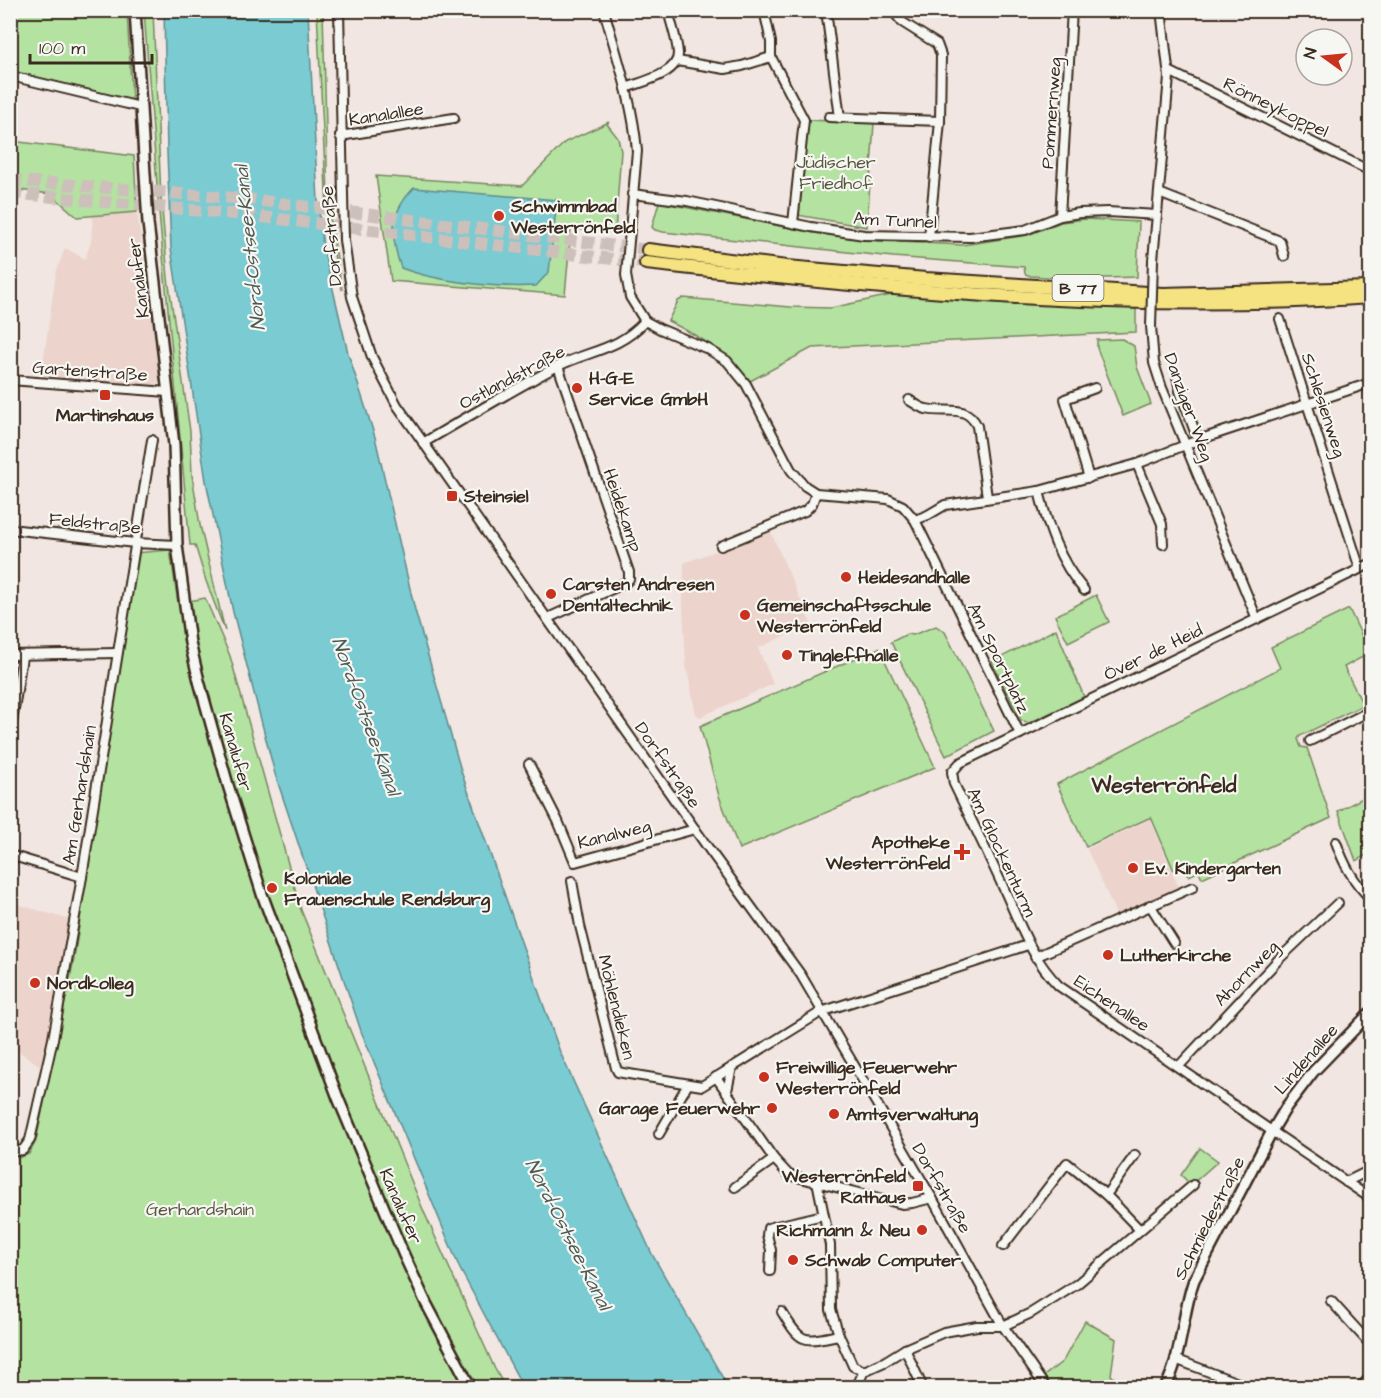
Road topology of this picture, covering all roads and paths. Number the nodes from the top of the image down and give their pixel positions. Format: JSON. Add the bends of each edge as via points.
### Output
{"nodes":[{"id":1,"x":135,"y":10,"type":"edge"},
{"id":2,"x":339,"y":10,"type":"edge"},
{"id":3,"x":604,"y":10,"type":"edge"},
{"id":4,"x":668,"y":10,"type":"edge"},
{"id":5,"x":764,"y":10,"type":"edge"},
{"id":6,"x":826,"y":10,"type":"edge"},
{"id":7,"x":892,"y":10,"type":"edge"},
{"id":8,"x":1072,"y":10,"type":"edge"},
{"id":9,"x":1161,"y":10,"type":"edge"},
{"id":10,"x":771,"y":57,"type":"junction"},
{"id":11,"x":677,"y":61,"type":"junction"},
{"id":12,"x":1168,"y":71,"type":"junction"},
{"id":13,"x":15,"y":77,"type":"dead end"},
{"id":14,"x":626,"y":88,"type":"junction"},
{"id":15,"x":140,"y":107,"type":"junction"},
{"id":16,"x":829,"y":117,"type":"dead end"},
{"id":17,"x":454,"y":118,"type":"dead end"},
{"id":18,"x":840,"y":118,"type":"junction"},
{"id":19,"x":940,"y":121,"type":"junction"},
{"id":20,"x":340,"y":136,"type":"junction"},
{"id":21,"x":1371,"y":171,"type":"edge"},
{"id":22,"x":1159,"y":193,"type":"junction"},
{"id":23,"x":632,"y":194,"type":"junction"},
{"id":24,"x":1157,"y":215,"type":"junction"},
{"id":25,"x":1060,"y":216,"type":"junction"},
{"id":26,"x":793,"y":223,"type":"junction"},
{"id":27,"x":929,"y":237,"type":"junction"},
{"id":28,"x":1284,"y":256,"type":"dead end"},
{"id":29,"x":1371,"y":288,"type":"edge"},
{"id":30,"x":1371,"y":297,"type":"edge"},
{"id":31,"x":1280,"y":319,"type":"dead end"},
{"id":32,"x":645,"y":321,"type":"junction"},
{"id":33,"x":558,"y":366,"type":"junction"},
{"id":34,"x":1177,"y":376,"type":"dead end"},
{"id":35,"x":10,"y":380,"type":"edge"},
{"id":36,"x":1371,"y":383,"type":"edge"},
{"id":37,"x":1095,"y":388,"type":"dead end"},
{"id":38,"x":168,"y":392,"type":"junction"},
{"id":39,"x":909,"y":400,"type":"dead end"},
{"id":40,"x":1307,"y":404,"type":"junction"},
{"id":41,"x":152,"y":440,"type":"dead end"},
{"id":42,"x":1198,"y":440,"type":"junction"},
{"id":43,"x":423,"y":443,"type":"junction"},
{"id":44,"x":1185,"y":445,"type":"junction"},
{"id":45,"x":1137,"y":464,"type":"junction"},
{"id":46,"x":1089,"y":478,"type":"junction"},
{"id":47,"x":1039,"y":491,"type":"junction"},
{"id":48,"x":816,"y":493,"type":"junction"},
{"id":49,"x":987,"y":497,"type":"junction"},
{"id":50,"x":915,"y":520,"type":"junction"},
{"id":51,"x":10,"y":529,"type":"edge"},
{"id":52,"x":135,"y":543,"type":"junction"},
{"id":53,"x":1163,"y":543,"type":"dead end"},
{"id":54,"x":177,"y":545,"type":"junction"},
{"id":55,"x":721,"y":546,"type":"dead end"},
{"id":56,"x":1371,"y":564,"type":"edge"},
{"id":57,"x":1360,"y":569,"type":"junction"},
{"id":58,"x":1084,"y":590,"type":"dead end"},
{"id":59,"x":548,"y":618,"type":"junction"},
{"id":60,"x":1257,"y":618,"type":"junction"},
{"id":61,"x":117,"y":653,"type":"junction"},
{"id":62,"x":10,"y":656,"type":"edge"},
{"id":63,"x":22,"y":657,"type":"junction"},
{"id":64,"x":1371,"y":711,"type":"edge"},
{"id":65,"x":1020,"y":734,"type":"junction"},
{"id":66,"x":10,"y":735,"type":"edge"},
{"id":67,"x":1310,"y":741,"type":"dead end"},
{"id":68,"x":529,"y":764,"type":"dead end"},
{"id":69,"x":952,"y":772,"type":"joint"},
{"id":70,"x":695,"y":829,"type":"junction"},
{"id":71,"x":1335,"y":842,"type":"dead end"},
{"id":72,"x":10,"y":855,"type":"edge"},
{"id":73,"x":82,"y":877,"type":"junction"},
{"id":74,"x":572,"y":881,"type":"dead end"},
{"id":75,"x":1193,"y":887,"type":"dead end"},
{"id":76,"x":1371,"y":898,"type":"edge"},
{"id":77,"x":1338,"y":903,"type":"dead end"},
{"id":78,"x":1149,"y":905,"type":"junction"},
{"id":79,"x":1174,"y":943,"type":"dead end"},
{"id":80,"x":1028,"y":945,"type":"junction"},
{"id":81,"x":1035,"y":957,"type":"junction"},
{"id":82,"x":821,"y":1012,"type":"junction"},
{"id":83,"x":1371,"y":1013,"type":"edge"},
{"id":84,"x":732,"y":1066,"type":"junction"},
{"id":85,"x":1179,"y":1066,"type":"junction"},
{"id":86,"x":716,"y":1077,"type":"junction"},
{"id":87,"x":688,"y":1084,"type":"junction"},
{"id":88,"x":727,"y":1091,"type":"junction"},
{"id":89,"x":1272,"y":1131,"type":"junction"},
{"id":90,"x":659,"y":1134,"type":"dead end"},
{"id":91,"x":10,"y":1152,"type":"edge"},
{"id":92,"x":1135,"y":1155,"type":"dead end"},
{"id":93,"x":774,"y":1159,"type":"junction"},
{"id":94,"x":1371,"y":1170,"type":"edge"},
{"id":95,"x":817,"y":1181,"type":"junction"},
{"id":96,"x":1346,"y":1182,"type":"junction"},
{"id":97,"x":1193,"y":1185,"type":"dead end"},
{"id":98,"x":735,"y":1187,"type":"dead end"},
{"id":99,"x":1106,"y":1195,"type":"junction"},
{"id":100,"x":932,"y":1198,"type":"junction"},
{"id":101,"x":1371,"y":1198,"type":"edge"},
{"id":102,"x":823,"y":1215,"type":"junction"},
{"id":103,"x":1140,"y":1230,"type":"junction"},
{"id":104,"x":1003,"y":1246,"type":"dead end"},
{"id":105,"x":770,"y":1271,"type":"dead end"},
{"id":106,"x":1331,"y":1301,"type":"dead end"},
{"id":107,"x":782,"y":1312,"type":"dead end"},
{"id":108,"x":1003,"y":1326,"type":"junction"},
{"id":109,"x":839,"y":1335,"type":"junction"},
{"id":110,"x":1371,"y":1344,"type":"edge"},
{"id":111,"x":905,"y":1349,"type":"junction"},
{"id":112,"x":1175,"y":1359,"type":"junction"},
{"id":113,"x":864,"y":1371,"type":"junction"},
{"id":114,"x":1371,"y":1377,"type":"edge"},
{"id":115,"x":1246,"y":1386,"type":"edge"},
{"id":116,"x":471,"y":1388,"type":"edge"},
{"id":117,"x":856,"y":1388,"type":"edge"},
{"id":118,"x":923,"y":1388,"type":"edge"},
{"id":119,"x":1046,"y":1388,"type":"edge"},
{"id":120,"x":1165,"y":1388,"type":"edge"},
{"id":121,"x":1360,"y":1388,"type":"edge"}],
"edges":[{"from":1,"to":15,"type":"street","name":"Kanalufer"},
{"from":2,"to":20,"type":"street","name":"Kanalallee"},
{"from":3,"to":14,"type":"street"},
{"from":4,"to":11,"type":"street"},
{"from":5,"to":10,"type":"street"},
{"from":6,"to":18,"type":"street"},
{"from":7,"to":19,"type":"street","via":[[902,22],[937,44],[941,55]]},
{"from":8,"to":25,"type":"street","name":"Pommernweg"},
{"from":9,"to":12,"type":"street","name":"Danziger Weg"},
{"from":10,"to":11,"type":"street","via":[[725,69]]},
{"from":10,"to":26,"type":"street","via":[[804,120]]},
{"from":11,"to":14,"type":"street","via":[[670,70]]},
{"from":12,"to":21,"type":"street","name":"Rönneykoppel"},
{"from":12,"to":22,"type":"street","name":"Danziger Weg"},
{"from":13,"to":15,"type":"street"},
{"from":14,"to":23,"type":"street","via":[[637,151]]},
{"from":15,"to":38,"type":"street","name":"Kanalufer","via":[[148,223]]},
{"from":16,"to":18,"type":"street"},
{"from":17,"to":20,"type":"street","name":"Kanalallee"},
{"from":18,"to":19,"type":"street"},
{"from":19,"to":27,"type":"street"},
{"from":20,"to":43,"type":"street","name":"Dorfstraße","via":[[344,240],[352,297],[372,357]]},
{"from":22,"to":24,"type":"street","name":"Danziger Weg"},
{"from":22,"to":28,"type":"street","via":[[1280,242]]},
{"from":23,"to":26,"type":"street","name":"Am Tunnel"},
{"from":23,"to":32,"type":"street","via":[[626,275],[630,297]]},
{"from":24,"to":25,"type":"street","name":"Am Tunnel","via":[[1108,212]]},
{"from":24,"to":44,"type":"street","name":"Danziger Weg","bridge":true,"via":[[1151,326],[1154,363]]},
{"from":25,"to":27,"type":"street","name":"Am Tunnel","via":[[1025,230]]},
{"from":26,"to":27,"type":"street","name":"Am Tunnel","via":[[864,235]]},
{"from":29,"to":30,"type":"highway","number":"B 77","via":[[1163,294],[647,256],[914,291],[1165,304]]},
{"from":31,"to":40,"type":"street","name":"Schlesienweg"},
{"from":32,"to":33,"type":"street","name":"Ostlandstraße","via":[[633,334],[613,345]]},
{"from":32,"to":48,"type":"street","via":[[727,361],[746,384],[791,470]]},
{"from":33,"to":43,"type":"street","name":"Ostlandstraße"},
{"from":33,"to":59,"type":"street","name":"Heidekamp","via":[[629,579]]},
{"from":34,"to":42,"type":"street"},
{"from":35,"to":38,"type":"street","name":"Gartenstraße"},
{"from":36,"to":40,"type":"street"},
{"from":37,"to":46,"type":"street","via":[[1065,399]]},
{"from":38,"to":54,"type":"street","name":"Kanalufer"},
{"from":39,"to":49,"type":"street","via":[[925,409],[964,412],[973,417]]},
{"from":40,"to":42,"type":"street"},
{"from":40,"to":57,"type":"street","name":"Schlesienweg"},
{"from":41,"to":52,"type":"street","name":"Am Gerhardshain"},
{"from":42,"to":44,"type":"street"},
{"from":43,"to":59,"type":"street","name":"Dorfstraße"},
{"from":44,"to":45,"type":"street"},
{"from":44,"to":60,"type":"street","name":"Danziger Weg"},
{"from":45,"to":46,"type":"street"},
{"from":45,"to":53,"type":"street","via":[[1162,524]]},
{"from":46,"to":47,"type":"street"},
{"from":47,"to":49,"type":"street"},
{"from":47,"to":58,"type":"street","via":[[1049,531],[1070,573]]},
{"from":48,"to":50,"type":"street","name":"Am Sportplatz","via":[[888,499],[903,506]]},
{"from":48,"to":55,"type":"street","via":[[806,511]]},
{"from":49,"to":50,"type":"street","via":[[945,505]]},
{"from":50,"to":65,"type":"street","name":"Am Sportplatz"},
{"from":51,"to":52,"type":"street","name":"Feldstraße"},
{"from":52,"to":54,"type":"street","name":"Feldstraße"},
{"from":52,"to":61,"type":"street","name":"Am Gerhardshain"},
{"from":54,"to":116,"type":"street","name":"Kanalufer","via":[[199,681],[262,894],[372,1182],[426,1303]]},
{"from":56,"to":57,"type":"street","name":"Över de Heid"},
{"from":57,"to":60,"type":"street","name":"Över de Heid"},
{"from":59,"to":70,"type":"street","name":"Dorfstraße"},
{"from":60,"to":65,"type":"street","name":"Över de Heid"},
{"from":61,"to":63,"type":"street"},
{"from":61,"to":73,"type":"street","name":"Am Gerhardshain"},
{"from":62,"to":63,"type":"street"},
{"from":63,"to":66,"type":"street"},
{"from":64,"to":67,"type":"street"},
{"from":65,"to":69,"type":"street","name":"Över de Heid","via":[[960,763]]},
{"from":68,"to":70,"type":"street","name":"Kanalweg","via":[[575,862]]},
{"from":69,"to":80,"type":"street","name":"Am Glockenturm"},
{"from":70,"to":82,"type":"street","name":"Dorfstraße","via":[[801,975]]},
{"from":71,"to":76,"type":"street","via":[[1348,873]]},
{"from":72,"to":73,"type":"street"},
{"from":73,"to":91,"type":"street","name":"Am Gerhardshain","via":[[46,1075],[30,1140],[22,1150]]},
{"from":74,"to":87,"type":"street","name":"Möhlendieken","via":[[615,1068],[623,1073]]},
{"from":75,"to":78,"type":"street"},
{"from":77,"to":85,"type":"street","name":"Ahornweg","via":[[1279,959]]},
{"from":78,"to":79,"type":"street"},
{"from":78,"to":81,"type":"street"},
{"from":80,"to":81,"type":"street","name":"Eichenallee"},
{"from":80,"to":82,"type":"street"},
{"from":81,"to":85,"type":"street","name":"Eichenallee","via":[[1059,986]]},
{"from":82,"to":84,"type":"street","name":"Möhlendieken"},
{"from":82,"to":100,"type":"street","name":"Dorfstraße"},
{"from":83,"to":89,"type":"street","name":"Lindenallee","via":[[1313,1072]]},
{"from":84,"to":86,"type":"street","name":"Möhlendieken"},
{"from":84,"to":88,"type":"street"},
{"from":85,"to":89,"type":"street","name":"Eichenallee"},
{"from":86,"to":87,"type":"street","name":"Möhlendieken","via":[[702,1086]]},
{"from":86,"to":88,"type":"street"},
{"from":87,"to":90,"type":"street"},
{"from":88,"to":93,"type":"street"},
{"from":89,"to":96,"type":"street","name":"Eichenallee"},
{"from":89,"to":112,"type":"street","name":"Schmiedestraße","via":[[1194,1280]]},
{"from":92,"to":99,"type":"street"},
{"from":93,"to":95,"type":"street","via":[[789,1175]]},
{"from":93,"to":98,"type":"street"},
{"from":94,"to":96,"type":"street"},
{"from":95,"to":100,"type":"street","via":[[902,1204]]},
{"from":95,"to":102,"type":"street"},
{"from":96,"to":101,"type":"street","name":"Eichenallee"},
{"from":97,"to":103,"type":"street"},
{"from":99,"to":103,"type":"street"},
{"from":99,"to":104,"type":"street","via":[[1067,1163]]},
{"from":100,"to":108,"type":"street","name":"Dorfstraße"},
{"from":102,"to":105,"type":"street","via":[[768,1228]]},
{"from":102,"to":109,"type":"street","via":[[830,1245],[831,1310]]},
{"from":103,"to":108,"type":"street","via":[[1077,1284]]},
{"from":106,"to":110,"type":"street"},
{"from":107,"to":109,"type":"street","via":[[799,1337],[810,1341]]},
{"from":108,"to":111,"type":"street","via":[[944,1332]]},
{"from":108,"to":119,"type":"street","name":"Dorfstraße"},
{"from":109,"to":113,"type":"street","via":[[853,1366]]},
{"from":111,"to":113,"type":"street"},
{"from":111,"to":118,"type":"street"},
{"from":112,"to":115,"type":"street"},
{"from":112,"to":120,"type":"street","name":"Schmiedestraße"},
{"from":113,"to":117,"type":"street"},
{"from":114,"to":121,"type":"street"}]}
